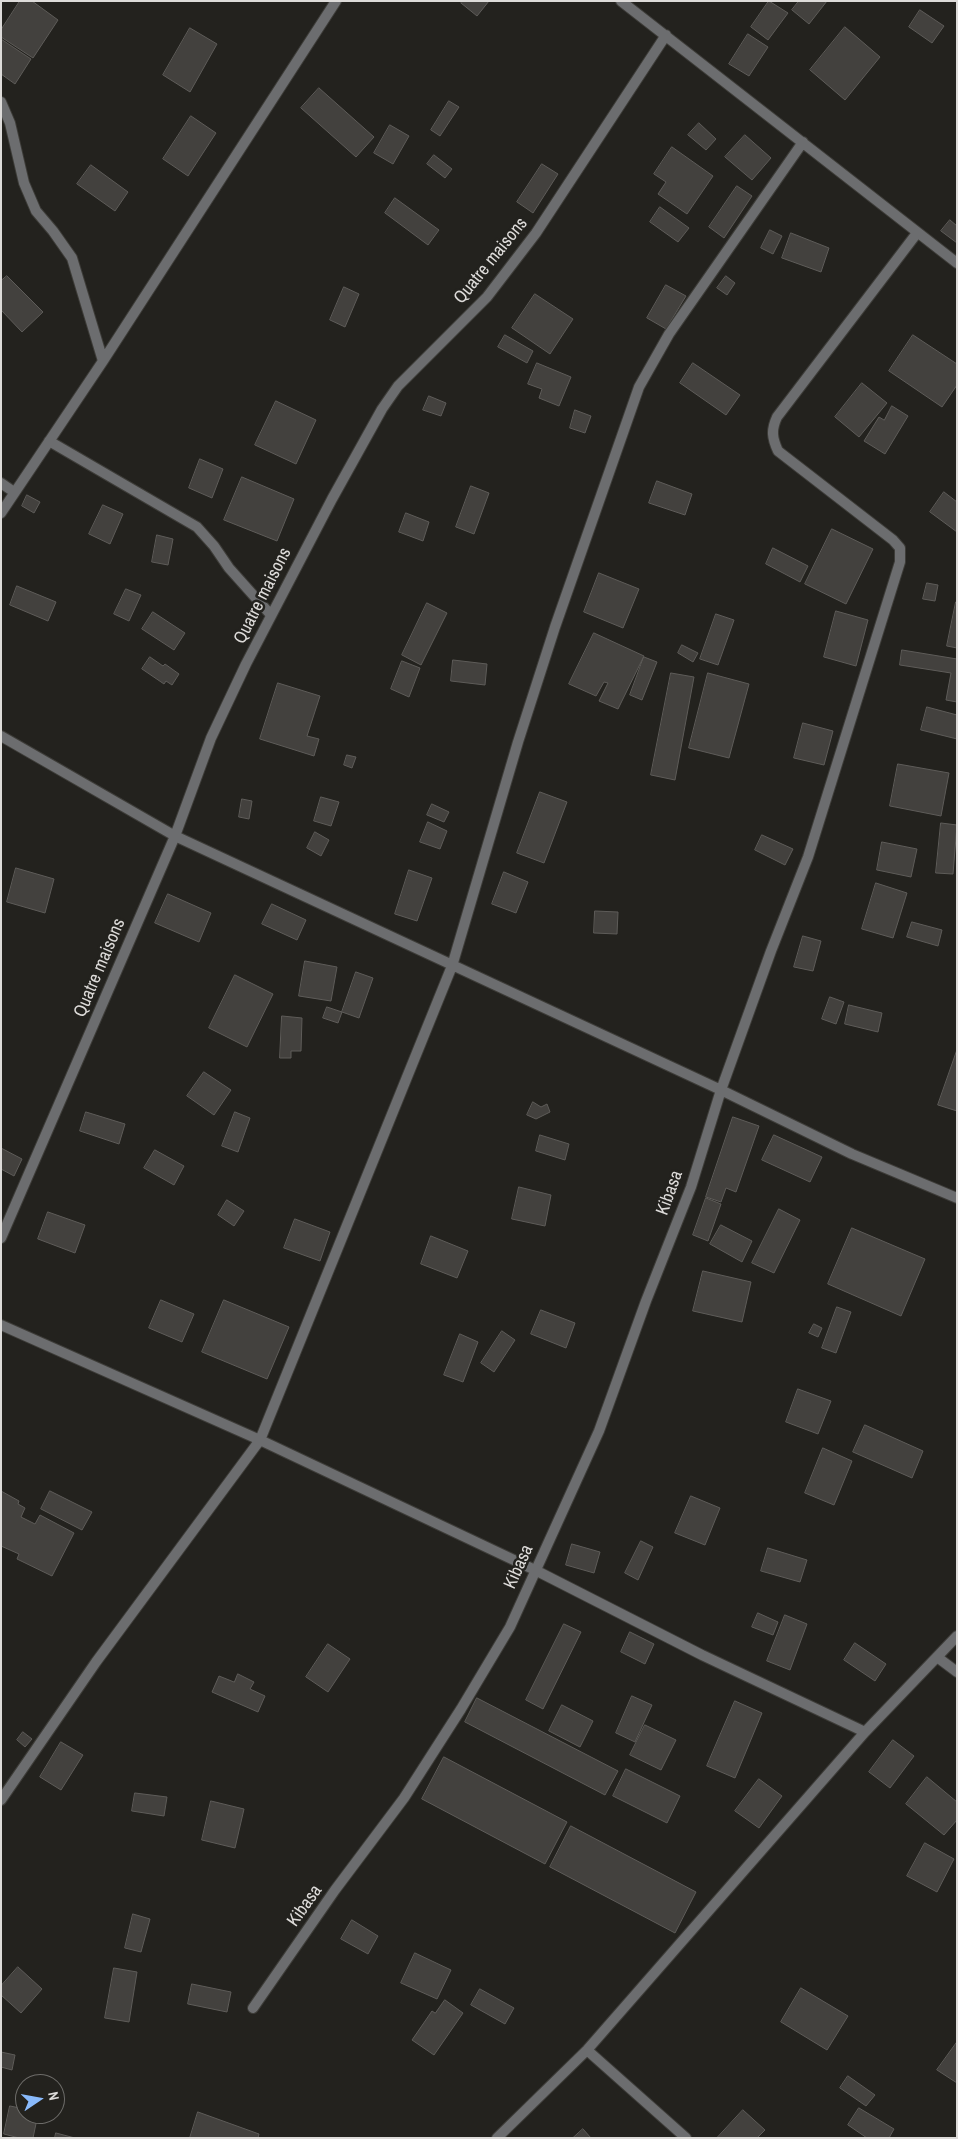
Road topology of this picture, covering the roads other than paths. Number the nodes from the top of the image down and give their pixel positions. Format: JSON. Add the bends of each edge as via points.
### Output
{"nodes":[{"id":1,"x":336,"y":1,"type":"edge"},
{"id":2,"x":621,"y":1,"type":"edge"},
{"id":3,"x":666,"y":35,"type":"junction"},
{"id":4,"x":1,"y":102,"type":"edge"},
{"id":5,"x":803,"y":142,"type":"junction"},
{"id":6,"x":917,"y":233,"type":"junction"},
{"id":7,"x":957,"y":263,"type":"edge"},
{"id":8,"x":103,"y":361,"type":"junction"},
{"id":9,"x":49,"y":441,"type":"junction"},
{"id":10,"x":1,"y":483,"type":"edge"},
{"id":11,"x":14,"y":492,"type":"junction"},
{"id":12,"x":1,"y":513,"type":"edge"},
{"id":13,"x":271,"y":615,"type":"junction"},
{"id":14,"x":1,"y":736,"type":"edge"},
{"id":15,"x":175,"y":836,"type":"junction"},
{"id":16,"x":452,"y":966,"type":"junction"},
{"id":17,"x":721,"y":1090,"type":"junction"},
{"id":18,"x":957,"y":1198,"type":"edge"},
{"id":19,"x":1,"y":1238,"type":"edge"},
{"id":20,"x":1,"y":1325,"type":"edge"},
{"id":21,"x":260,"y":1440,"type":"junction"},
{"id":22,"x":535,"y":1570,"type":"junction"},
{"id":23,"x":957,"y":1636,"type":"edge"},
{"id":24,"x":937,"y":1657,"type":"junction"},
{"id":25,"x":957,"y":1672,"type":"edge"},
{"id":26,"x":865,"y":1732,"type":"junction"},
{"id":27,"x":1,"y":1800,"type":"edge"},
{"id":28,"x":253,"y":2008,"type":"dead end"},
{"id":29,"x":587,"y":2050,"type":"junction"},
{"id":30,"x":497,"y":2138,"type":"edge"},
{"id":31,"x":686,"y":2138,"type":"edge"}],
"edges":[{"from":1,"to":8,"type":"street"},
{"from":2,"to":3,"type":"street"},
{"from":3,"to":5,"type":"street"},
{"from":3,"to":13,"type":"street","name":"Quatre maisons","via":[[531,240],[487,297],[398,386],[382,409]]},
{"from":4,"to":8,"type":"street","via":[[10,122],[24,183],[36,211],[72,258]]},
{"from":5,"to":6,"type":"street"},
{"from":5,"to":16,"type":"street","via":[[669,334],[639,387],[552,636]]},
{"from":6,"to":7,"type":"street"},
{"from":6,"to":17,"type":"street","name":"Kibasa","via":[[776,417],[773,426],[772,435],[778,452],[893,540],[900,548],[900,562],[808,857]]},
{"from":8,"to":9,"type":"street"},
{"from":9,"to":11,"type":"street"},
{"from":9,"to":13,"type":"street","via":[[197,527]]},
{"from":10,"to":11,"type":"street"},
{"from":11,"to":12,"type":"street"},
{"from":13,"to":15,"type":"street","name":"Quatre maisons","via":[[212,738]]},
{"from":14,"to":15,"type":"street"},
{"from":15,"to":16,"type":"street"},
{"from":15,"to":19,"type":"street","name":"Quatre maisons"},
{"from":16,"to":17,"type":"street"},
{"from":16,"to":21,"type":"street"},
{"from":17,"to":18,"type":"street","via":[[852,1154]]},
{"from":17,"to":22,"type":"street","name":"Kibasa","via":[[691,1187],[599,1431]]},
{"from":20,"to":21,"type":"street"},
{"from":21,"to":22,"type":"street"},
{"from":21,"to":27,"type":"street","via":[[96,1662]]},
{"from":22,"to":26,"type":"street"},
{"from":22,"to":28,"type":"street","name":"Kibasa","via":[[510,1627],[461,1710],[404,1798]]},
{"from":23,"to":24,"type":"street"},
{"from":24,"to":25,"type":"street"},
{"from":24,"to":26,"type":"street"},
{"from":26,"to":29,"type":"street"},
{"from":29,"to":30,"type":"street"},
{"from":29,"to":31,"type":"street"}]}
